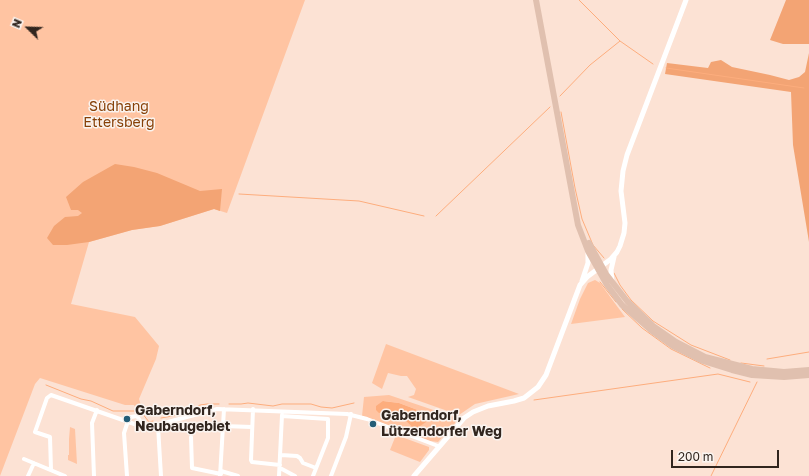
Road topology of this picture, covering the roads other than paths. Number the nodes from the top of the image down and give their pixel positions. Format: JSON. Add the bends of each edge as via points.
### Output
{"nodes":[{"id":1,"x":536,"y":0,"type":"edge"},
{"id":2,"x":686,"y":0,"type":"edge"},
{"id":3,"x":576,"y":212,"type":"junction"},
{"id":4,"x":588,"y":251,"type":"junction"},
{"id":5,"x":614,"y":256,"type":"junction"},
{"id":6,"x":599,"y":268,"type":"junction"},
{"id":7,"x":582,"y":282,"type":"junction"},
{"id":8,"x":612,"y":283,"type":"junction"},
{"id":9,"x":809,"y":370,"type":"edge"},
{"id":10,"x":809,"y":375,"type":"edge"},
{"id":11,"x":224,"y":409,"type":"junction"},
{"id":12,"x":253,"y":409,"type":"junction"},
{"id":13,"x":97,"y":410,"type":"junction"},
{"id":14,"x":283,"y":411,"type":"junction"},
{"id":15,"x":351,"y":414,"type":"junction"},
{"id":16,"x":282,"y":416,"type":"junction"},
{"id":17,"x":128,"y":421,"type":"junction"},
{"id":18,"x":158,"y":426,"type":"junction"},
{"id":19,"x":223,"y":426,"type":"junction"},
{"id":20,"x":144,"y":427,"type":"junction"},
{"id":21,"x":252,"y":427,"type":"junction"},
{"id":22,"x":35,"y":432,"type":"junction"},
{"id":23,"x":33,"y":437,"type":"dead end"},
{"id":24,"x":191,"y":437,"type":"dead end"},
{"id":25,"x":438,"y":446,"type":"junction"},
{"id":26,"x":280,"y":455,"type":"junction"},
{"id":27,"x":24,"y":459,"type":"dead end"},
{"id":28,"x":34,"y":463,"type":"junction"},
{"id":29,"x":280,"y":466,"type":"junction"},
{"id":30,"x":316,"y":468,"type":"junction"},
{"id":31,"x":51,"y":470,"type":"junction"},
{"id":32,"x":220,"y":474,"type":"edge"},
{"id":33,"x":28,"y":476,"type":"edge"},
{"id":34,"x":65,"y":476,"type":"edge"},
{"id":35,"x":94,"y":476,"type":"edge"},
{"id":36,"x":127,"y":476,"type":"edge"},
{"id":37,"x":161,"y":476,"type":"edge"},
{"id":38,"x":238,"y":476,"type":"edge"},
{"id":39,"x":279,"y":476,"type":"edge"},
{"id":40,"x":295,"y":476,"type":"edge"},
{"id":41,"x":313,"y":476,"type":"edge"},
{"id":42,"x":331,"y":476,"type":"edge"},
{"id":43,"x":414,"y":476,"type":"edge"}],
"edges":[{"from":1,"to":3,"type":"main road"},
{"from":2,"to":5,"type":"street","via":[[627,155],[621,191],[624,232]]},
{"from":3,"to":4,"type":"main road"},
{"from":3,"to":6,"type":"main road"},
{"from":4,"to":6,"type":"main road"},
{"from":4,"to":7,"type":"street","via":[[588,263]]},
{"from":5,"to":6,"type":"street"},
{"from":5,"to":8,"type":"street"},
{"from":6,"to":7,"type":"street"},
{"from":6,"to":8,"type":"main road"},
{"from":6,"to":10,"type":"main road","via":[[613,294],[627,310],[679,349],[703,361],[752,375]]},
{"from":7,"to":25,"type":"street","via":[[546,375],[538,386],[524,398],[473,412]]},
{"from":8,"to":9,"type":"main road","via":[[653,326],[705,357],[752,369],[784,372]]},
{"from":11,"to":12,"type":"street"},
{"from":11,"to":18,"type":"street","via":[[211,410]]},
{"from":11,"to":19,"type":"street"},
{"from":12,"to":14,"type":"street"},
{"from":12,"to":21,"type":"street"},
{"from":13,"to":17,"type":"street"},
{"from":13,"to":22,"type":"street","via":[[53,395],[49,396]]},
{"from":13,"to":35,"type":"street","via":[[92,422]]},
{"from":14,"to":15,"type":"street"},
{"from":14,"to":16,"type":"street"},
{"from":15,"to":25,"type":"street"},
{"from":15,"to":42,"type":"street","via":[[346,437]]},
{"from":16,"to":26,"type":"street"},
{"from":16,"to":30,"type":"street","via":[[328,419],[328,438]]},
{"from":17,"to":20,"type":"street"},
{"from":17,"to":20,"type":"street","via":[[131,417],[137,416]]},
{"from":17,"to":36,"type":"street","via":[[124,433]]},
{"from":18,"to":20,"type":"street"},
{"from":18,"to":37,"type":"street"},
{"from":19,"to":21,"type":"street"},
{"from":19,"to":32,"type":"street"},
{"from":21,"to":29,"type":"street","via":[[252,462]]},
{"from":22,"to":23,"type":"street"},
{"from":22,"to":31,"type":"street","via":[[50,437]]},
{"from":24,"to":32,"type":"street","via":[[192,468]]},
{"from":25,"to":43,"type":"street"},
{"from":26,"to":29,"type":"street"},
{"from":26,"to":30,"type":"street","via":[[297,456],[303,463]]},
{"from":27,"to":28,"type":"street"},
{"from":28,"to":31,"type":"street"},
{"from":28,"to":33,"type":"street"},
{"from":29,"to":39,"type":"street"},
{"from":29,"to":40,"type":"street"},
{"from":30,"to":41,"type":"street"},
{"from":31,"to":34,"type":"street"},
{"from":32,"to":38,"type":"street"}]}
